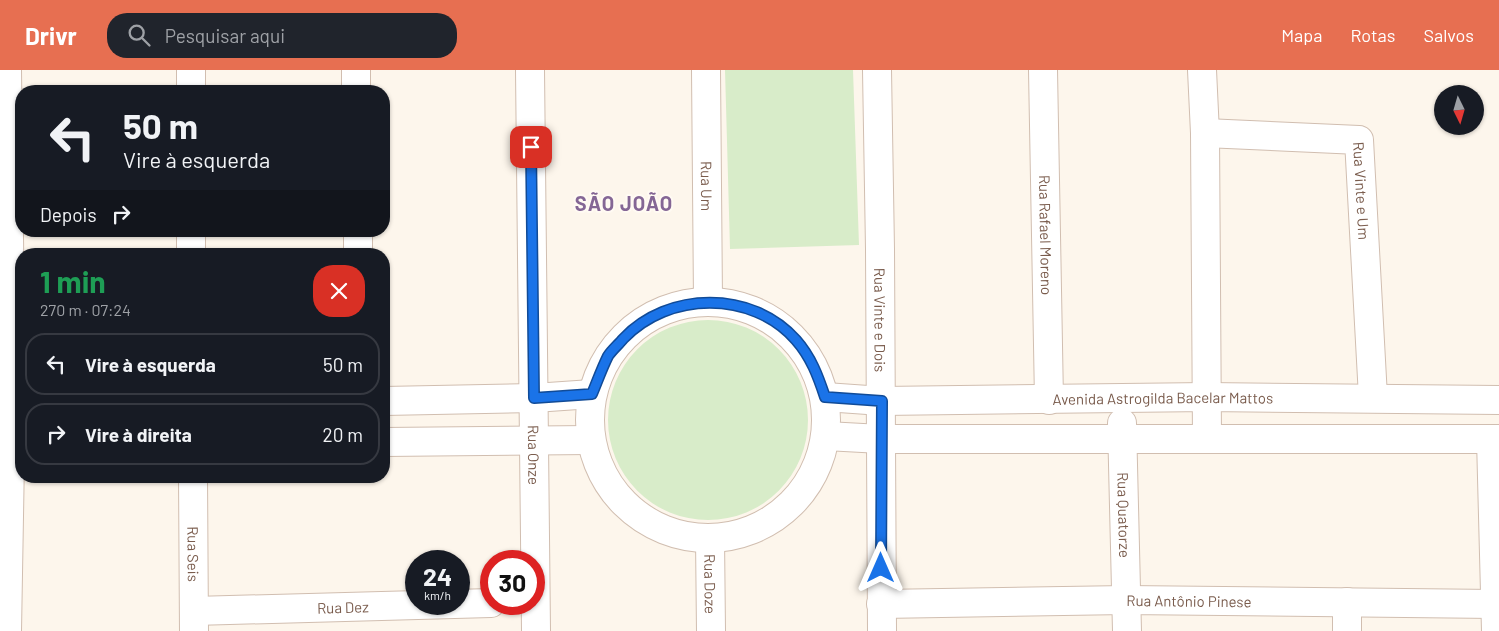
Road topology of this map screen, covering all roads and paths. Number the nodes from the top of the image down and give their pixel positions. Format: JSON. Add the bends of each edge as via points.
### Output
{"nodes":[{"id":1,"x":7,"y":70,"type":"edge"},
{"id":2,"x":191,"y":70,"type":"edge"},
{"id":3,"x":356,"y":70,"type":"edge"},
{"id":4,"x":530,"y":70,"type":"edge"},
{"id":5,"x":706,"y":70,"type":"edge"},
{"id":6,"x":876,"y":70,"type":"edge"},
{"id":7,"x":1043,"y":70,"type":"edge"},
{"id":8,"x":1202,"y":70,"type":"edge"},
{"id":9,"x":191,"y":85,"type":"edge"},
{"id":10,"x":356,"y":85,"type":"edge"},
{"id":11,"x":1205,"y":133,"type":"junction"},
{"id":12,"x":708,"y":301,"type":"junction"},
{"id":13,"x":592,"y":394,"type":"junction"},
{"id":14,"x":825,"y":397,"type":"junction"},
{"id":15,"x":1207,"y":397,"type":"junction"},
{"id":16,"x":1373,"y":397,"type":"junction"},
{"id":17,"x":534,"y":398,"type":"junction"},
{"id":18,"x":390,"y":400,"type":"edge"},
{"id":19,"x":1049,"y":400,"type":"junction"},
{"id":20,"x":1122,"y":400,"type":"junction"},
{"id":21,"x":1499,"y":400,"type":"edge"},
{"id":22,"x":11,"y":401,"type":"edge"},
{"id":23,"x":882,"y":401,"type":"junction"},
{"id":24,"x":826,"y":436,"type":"junction"},
{"id":25,"x":1207,"y":438,"type":"junction"},
{"id":26,"x":881,"y":439,"type":"junction"},
{"id":27,"x":535,"y":440,"type":"junction"},
{"id":28,"x":590,"y":440,"type":"junction"},
{"id":29,"x":1122,"y":440,"type":"junction"},
{"id":30,"x":1495,"y":440,"type":"edge"},
{"id":31,"x":390,"y":442,"type":"edge"},
{"id":32,"x":11,"y":443,"type":"edge"},
{"id":33,"x":193,"y":483,"type":"edge"},
{"id":34,"x":710,"y":538,"type":"junction"},
{"id":35,"x":535,"y":550,"type":"edge"},
{"id":36,"x":1126,"y":600,"type":"junction"},
{"id":37,"x":1347,"y":602,"type":"junction"},
{"id":38,"x":480,"y":604,"type":"edge"},
{"id":39,"x":881,"y":604,"type":"junction"},
{"id":40,"x":1495,"y":604,"type":"junction"},
{"id":41,"x":535,"y":615,"type":"edge"},
{"id":42,"x":194,"y":621,"type":"edge"},
{"id":43,"x":8,"y":631,"type":"edge"},
{"id":44,"x":536,"y":631,"type":"edge"},
{"id":45,"x":711,"y":631,"type":"edge"},
{"id":46,"x":882,"y":631,"type":"edge"},
{"id":47,"x":1127,"y":631,"type":"edge"},
{"id":48,"x":1347,"y":631,"type":"edge"},
{"id":49,"x":1496,"y":631,"type":"edge"}],
"edges":[{"from":1,"to":22,"type":"street"},
{"from":2,"to":9,"type":"street"},
{"from":3,"to":10,"type":"street"},
{"from":4,"to":17,"type":"street","name":"Rua Onze"},
{"from":5,"to":12,"type":"street","name":"Rua Um"},
{"from":6,"to":23,"type":"street","name":"Rua Vinte e Dois"},
{"from":7,"to":19,"type":"street","name":"Rua Rafael Moreno"},
{"from":8,"to":11,"type":"street"},
{"from":11,"to":15,"type":"street"},
{"from":11,"to":16,"type":"street","name":"Rua Vinte e Um","via":[[1359,140]]},
{"from":12,"to":13,"type":"street","via":[[669,308],[635,326],[609,355]]},
{"from":12,"to":14,"type":"street","via":[[740,306],[770,319],[796,340],[814,366]]},
{"from":13,"to":17,"type":"street"},
{"from":13,"to":28,"type":"street"},
{"from":14,"to":23,"type":"street","name":"Avenida Astrogilda Bacelar Mattos"},
{"from":14,"to":24,"type":"street"},
{"from":15,"to":16,"type":"street","name":"Avenida Astrogilda Bacelar Mattos"},
{"from":15,"to":20,"type":"street","name":"Avenida Astrogilda Bacelar Mattos"},
{"from":15,"to":25,"type":"street"},
{"from":16,"to":21,"type":"street","name":"Avenida Astrogilda Bacelar Mattos"},
{"from":17,"to":18,"type":"street"},
{"from":17,"to":27,"type":"street","name":"Rua Onze"},
{"from":19,"to":20,"type":"street","name":"Avenida Astrogilda Bacelar Mattos"},
{"from":19,"to":23,"type":"street","name":"Avenida Astrogilda Bacelar Mattos"},
{"from":20,"to":29,"type":"street","name":"Rua Quatorze"},
{"from":22,"to":32,"type":"street"},
{"from":23,"to":26,"type":"street","name":"Rua Vinte e Dois"},
{"from":24,"to":26,"type":"street"},
{"from":24,"to":34,"type":"street","via":[[817,468],[799,496],[774,519],[743,533]]},
{"from":25,"to":29,"type":"street"},
{"from":25,"to":30,"type":"street"},
{"from":26,"to":29,"type":"street"},
{"from":26,"to":39,"type":"street","name":"Rua Vinte e Dois"},
{"from":27,"to":28,"type":"street"},
{"from":27,"to":31,"type":"street"},
{"from":27,"to":35,"type":"street","name":"Rua Onze"},
{"from":28,"to":34,"type":"street","via":[[605,479],[632,511],[668,532]]},
{"from":29,"to":36,"type":"street","name":"Rua Quatorze"},
{"from":30,"to":40,"type":"street"},
{"from":32,"to":43,"type":"street"},
{"from":33,"to":42,"type":"street","name":"Rua Seis"},
{"from":34,"to":45,"type":"street","name":"Rua Doze"},
{"from":36,"to":37,"type":"street","name":"Rua Antônio Pinese"},
{"from":36,"to":39,"type":"street","name":"Rua Antônio Pinese"},
{"from":36,"to":47,"type":"street","name":"Rua Quatorze"},
{"from":37,"to":40,"type":"street","name":"Rua Antônio Pinese"},
{"from":37,"to":48,"type":"street"},
{"from":38,"to":42,"type":"street","name":"Rua Dez"},
{"from":39,"to":46,"type":"street","name":"Rua Vinte e Dois"},
{"from":40,"to":49,"type":"street"},
{"from":41,"to":44,"type":"street","name":"Rua Onze"}]}
